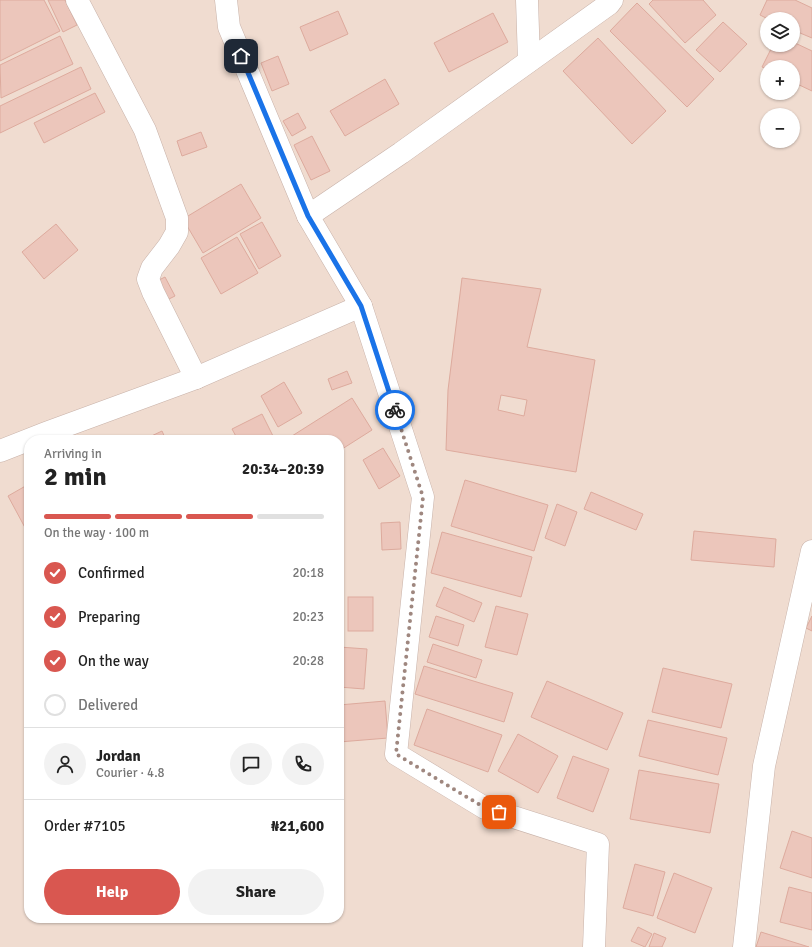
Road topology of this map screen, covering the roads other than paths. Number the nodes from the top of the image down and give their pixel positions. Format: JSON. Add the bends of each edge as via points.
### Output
{"nodes":[{"id":1,"x":77,"y":0,"type":"edge"},
{"id":2,"x":226,"y":0,"type":"edge"},
{"id":3,"x":527,"y":0,"type":"edge"},
{"id":4,"x":612,"y":0,"type":"edge"},
{"id":5,"x":529,"y":61,"type":"junction"},
{"id":6,"x":308,"y":216,"type":"junction"},
{"id":7,"x":361,"y":306,"type":"junction"},
{"id":8,"x":196,"y":378,"type":"junction"},
{"id":9,"x":41,"y":435,"type":"edge"},
{"id":10,"x":24,"y":442,"type":"edge"},
{"id":11,"x":0,"y":452,"type":"edge"},
{"id":12,"x":812,"y":551,"type":"edge"},
{"id":13,"x":594,"y":947,"type":"edge"},
{"id":14,"x":744,"y":947,"type":"edge"}],
"edges":[{"from":1,"to":8,"type":"street","via":[[145,130],[177,218],[177,232],[152,268],[148,279]]},
{"from":2,"to":6,"type":"street","via":[[229,27]]},
{"from":3,"to":5,"type":"street"},
{"from":4,"to":5,"type":"street"},
{"from":5,"to":6,"type":"street"},
{"from":6,"to":7,"type":"street"},
{"from":7,"to":8,"type":"street"},
{"from":7,"to":13,"type":"street","via":[[423,497],[396,754],[485,808],[598,844]]},
{"from":8,"to":9,"type":"street"},
{"from":10,"to":11,"type":"street"},
{"from":12,"to":14,"type":"street","via":[[764,766]]}]}
